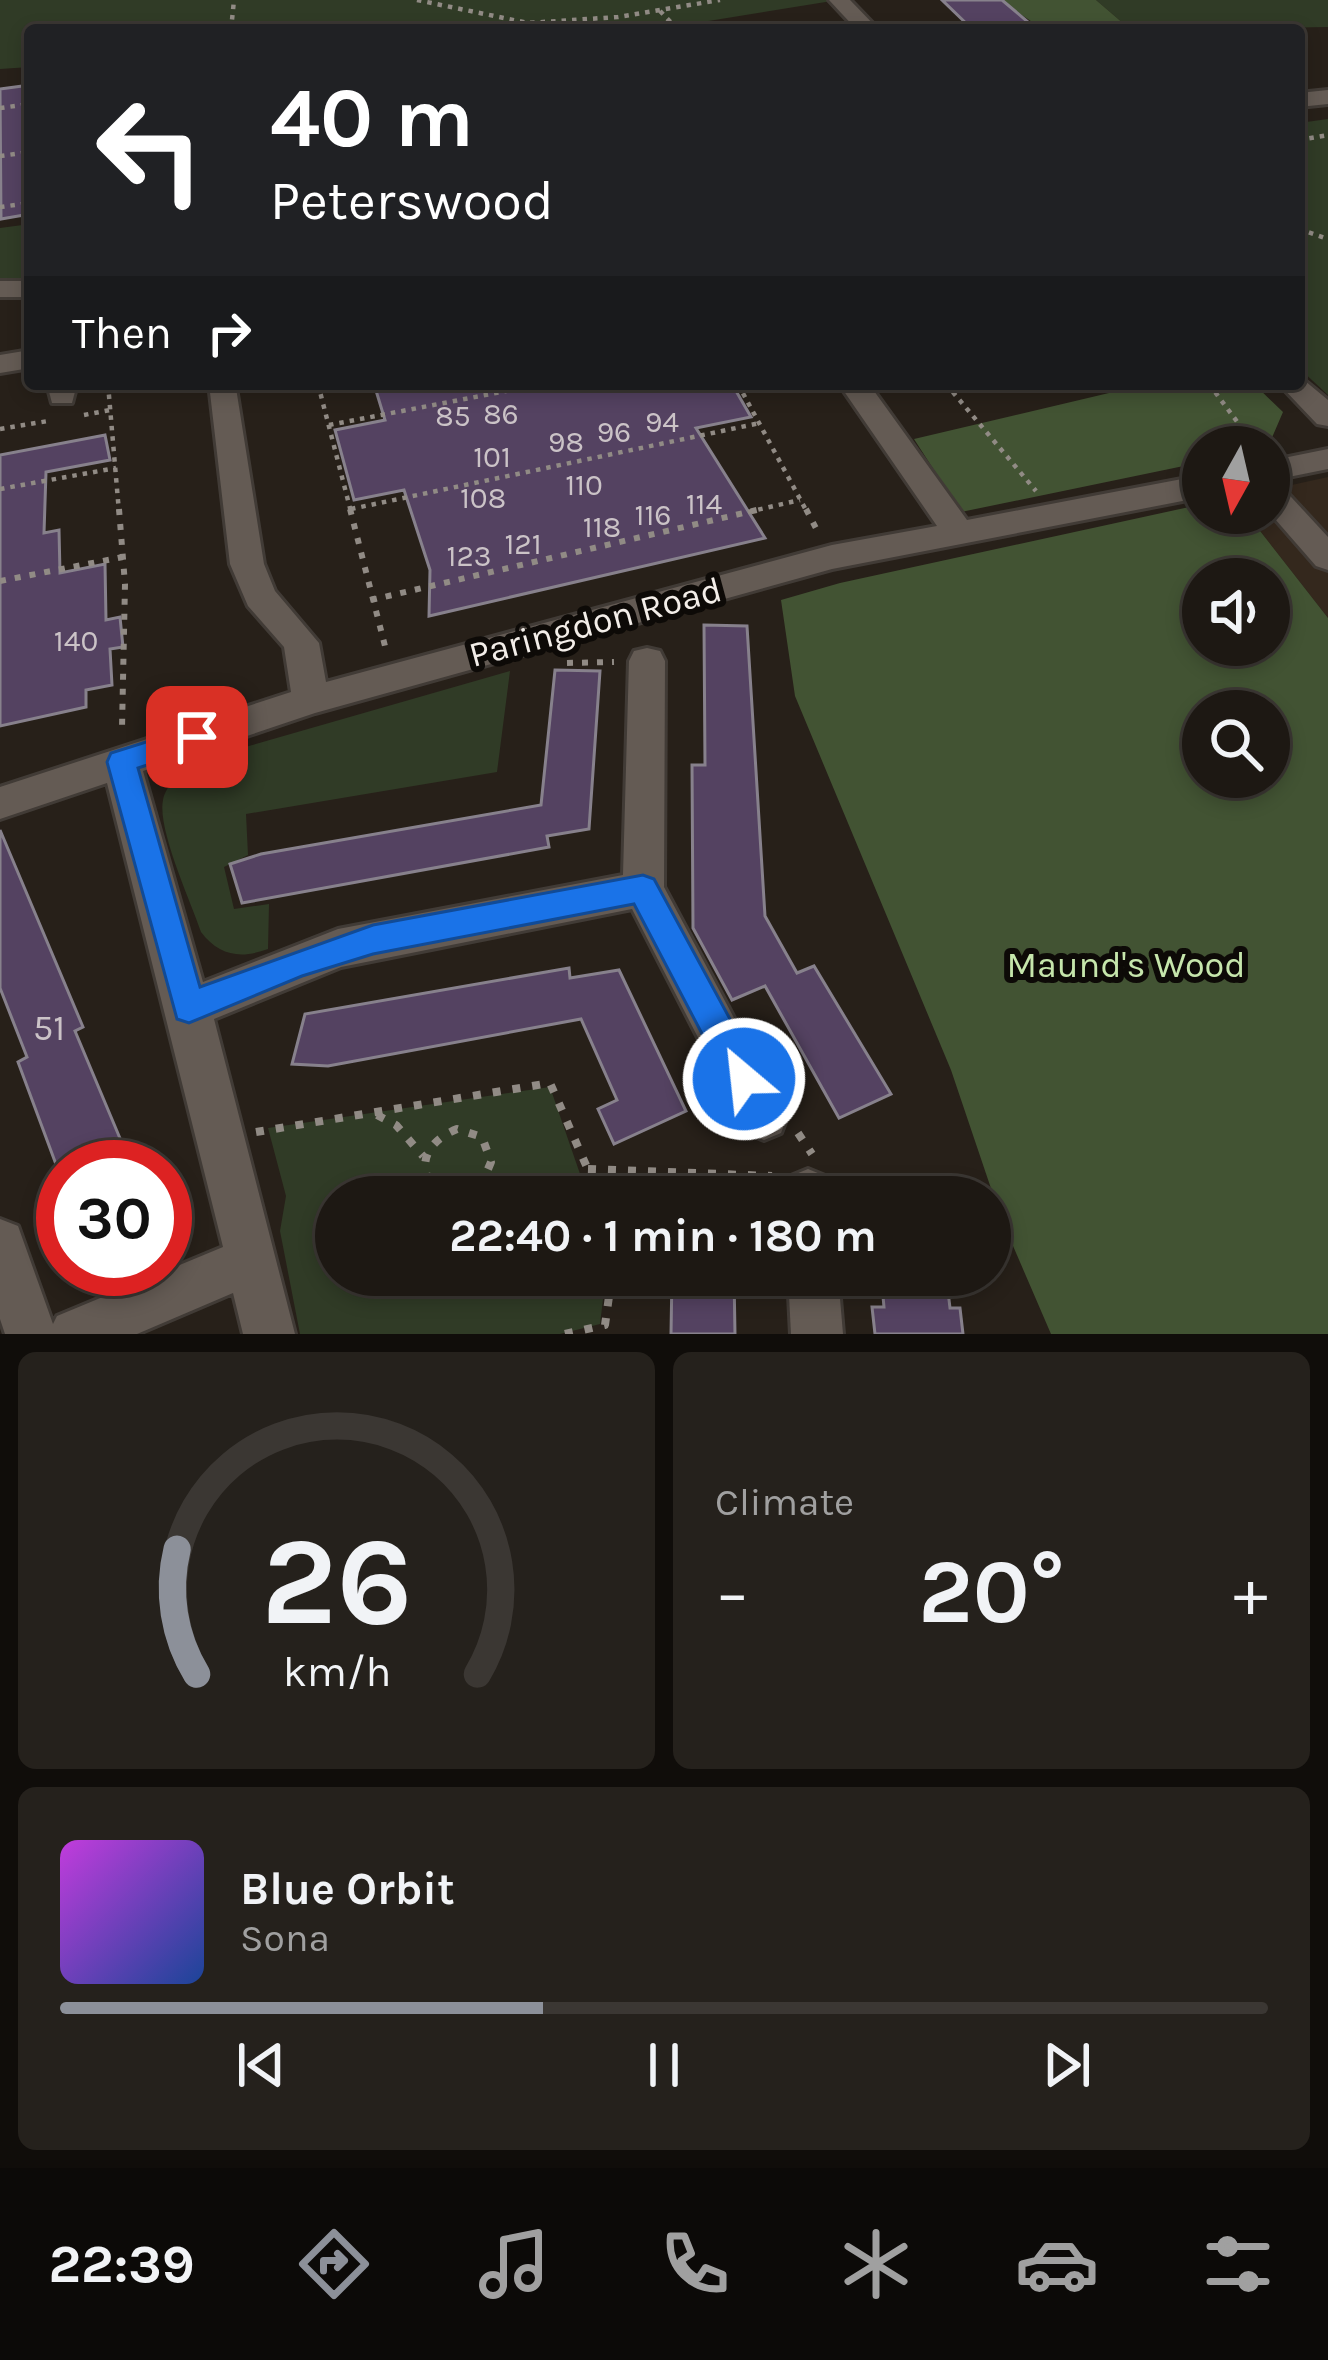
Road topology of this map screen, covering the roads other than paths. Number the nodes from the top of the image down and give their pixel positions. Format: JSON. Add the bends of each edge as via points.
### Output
{"nodes":[{"id":1,"x":839,"y":0,"type":"edge"},
{"id":2,"x":863,"y":24,"type":"edge"},
{"id":3,"x":221,"y":390,"type":"edge"},
{"id":4,"x":858,"y":390,"type":"edge"},
{"id":5,"x":1300,"y":390,"type":"edge"},
{"id":6,"x":1328,"y":417,"type":"edge"},
{"id":7,"x":1328,"y":458,"type":"edge"},
{"id":8,"x":1290,"y":467,"type":"edge"},
{"id":9,"x":1182,"y":490,"type":"edge"},
{"id":10,"x":1290,"y":515,"type":"edge"},
{"id":11,"x":957,"y":530,"type":"junction"},
{"id":12,"x":1328,"y":558,"type":"edge"},
{"id":13,"x":647,"y":661,"type":"dead end"},
{"id":14,"x":311,"y":700,"type":"junction"},
{"id":15,"x":122,"y":762,"type":"junction"},
{"id":16,"x":0,"y":803,"type":"edge"},
{"id":17,"x":643,"y":889,"type":"junction"},
{"id":18,"x":189,"y":1008,"type":"junction"},
{"id":19,"x":764,"y":1117,"type":"road end"},
{"id":20,"x":0,"y":1244,"type":"edge"},
{"id":21,"x":250,"y":1261,"type":"junction"},
{"id":22,"x":815,"y":1296,"type":"edge"},
{"id":23,"x":31,"y":1334,"type":"edge"},
{"id":24,"x":76,"y":1334,"type":"edge"},
{"id":25,"x":269,"y":1334,"type":"edge"},
{"id":26,"x":818,"y":1334,"type":"edge"}],
"edges":[{"from":1,"to":2,"type":"street"},
{"from":3,"to":14,"type":"street","via":[[248,564],[260,597],[301,643]]},
{"from":4,"to":11,"type":"street"},
{"from":5,"to":6,"type":"street"},
{"from":7,"to":8,"type":"street"},
{"from":9,"to":11,"type":"street","name":"Paringdon Road"},
{"from":10,"to":12,"type":"street"},
{"from":11,"to":14,"type":"street","name":"Paringdon Road"},
{"from":13,"to":17,"type":"street"},
{"from":14,"to":15,"type":"street","name":"Paringdon Road"},
{"from":15,"to":16,"type":"street","name":"Paringdon Road"},
{"from":15,"to":18,"type":"street"},
{"from":17,"to":18,"type":"street","via":[[373,939]]},
{"from":17,"to":19,"type":"street"},
{"from":18,"to":21,"type":"street"},
{"from":20,"to":23,"type":"street"},
{"from":21,"to":24,"type":"street"},
{"from":21,"to":25,"type":"street"},
{"from":22,"to":26,"type":"street"}]}
